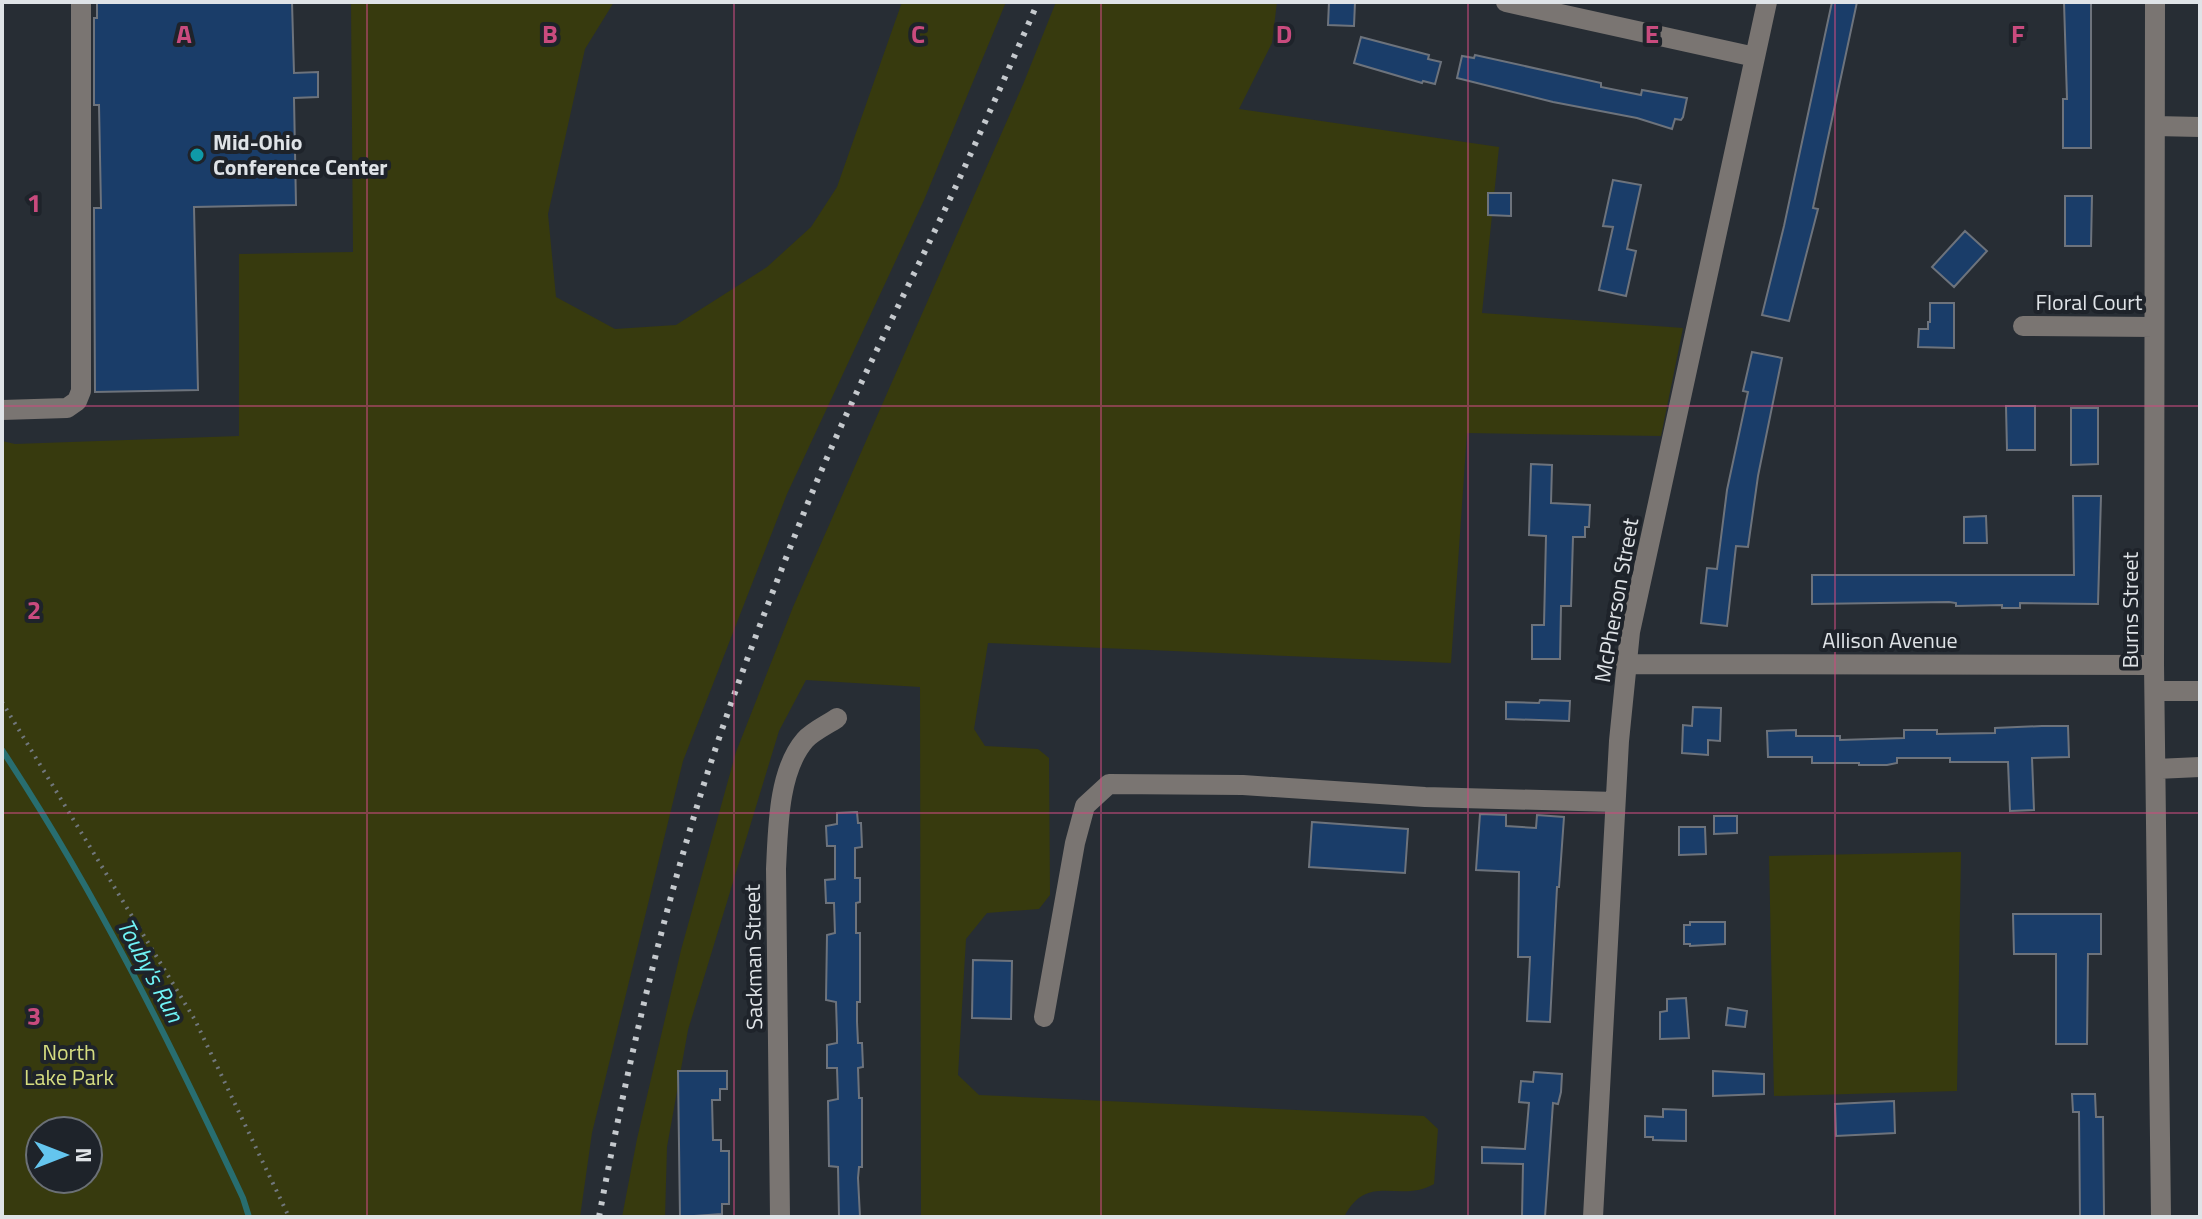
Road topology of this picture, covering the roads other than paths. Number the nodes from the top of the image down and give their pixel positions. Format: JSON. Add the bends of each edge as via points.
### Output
{"nodes":[{"id":1,"x":81,"y":2,"type":"edge"},
{"id":2,"x":1506,"y":2,"type":"edge"},
{"id":3,"x":1767,"y":2,"type":"edge"},
{"id":4,"x":2155,"y":2,"type":"edge"},
{"id":5,"x":1755,"y":57,"type":"junction"},
{"id":6,"x":2155,"y":126,"type":"junction"},
{"id":7,"x":2200,"y":127,"type":"edge"},
{"id":8,"x":2023,"y":326,"type":"dead end"},
{"id":9,"x":2154,"y":327,"type":"junction"},
{"id":10,"x":2,"y":410,"type":"edge"},
{"id":11,"x":1626,"y":664,"type":"junction"},
{"id":12,"x":2154,"y":665,"type":"junction"},
{"id":13,"x":2155,"y":691,"type":"junction"},
{"id":14,"x":2200,"y":691,"type":"edge"},
{"id":15,"x":837,"y":718,"type":"dead end"},
{"id":16,"x":2200,"y":767,"type":"edge"},
{"id":17,"x":2156,"y":769,"type":"junction"},
{"id":18,"x":1615,"y":802,"type":"junction"},
{"id":19,"x":1044,"y":1017,"type":"dead end"},
{"id":20,"x":780,"y":1217,"type":"edge"},
{"id":21,"x":1593,"y":1217,"type":"edge"},
{"id":22,"x":2161,"y":1217,"type":"edge"}],
"edges":[{"from":1,"to":10,"type":"street","via":[[81,391],[67,408]]},
{"from":2,"to":5,"type":"street"},
{"from":3,"to":5,"type":"street","name":"McPherson Street"},
{"from":4,"to":6,"type":"street","name":"Burns Street"},
{"from":5,"to":11,"type":"street","name":"McPherson Street"},
{"from":6,"to":7,"type":"street"},
{"from":6,"to":9,"type":"street","name":"Burns Street"},
{"from":8,"to":9,"type":"street","name":"Floral Court"},
{"from":9,"to":12,"type":"street","name":"Burns Street"},
{"from":11,"to":12,"type":"street","name":"Allison Avenue"},
{"from":11,"to":18,"type":"street","name":"McPherson Street"},
{"from":12,"to":13,"type":"street","name":"Burns Street"},
{"from":13,"to":14,"type":"street"},
{"from":13,"to":17,"type":"street","name":"Burns Street"},
{"from":15,"to":20,"type":"street","name":"Sackman Street","via":[[799,748],[778,818]]},
{"from":16,"to":17,"type":"street"},
{"from":17,"to":22,"type":"street","name":"Burns Street"},
{"from":18,"to":19,"type":"street","via":[[1109,784],[1085,806]]},
{"from":18,"to":21,"type":"street","name":"McPherson Street"}]}
